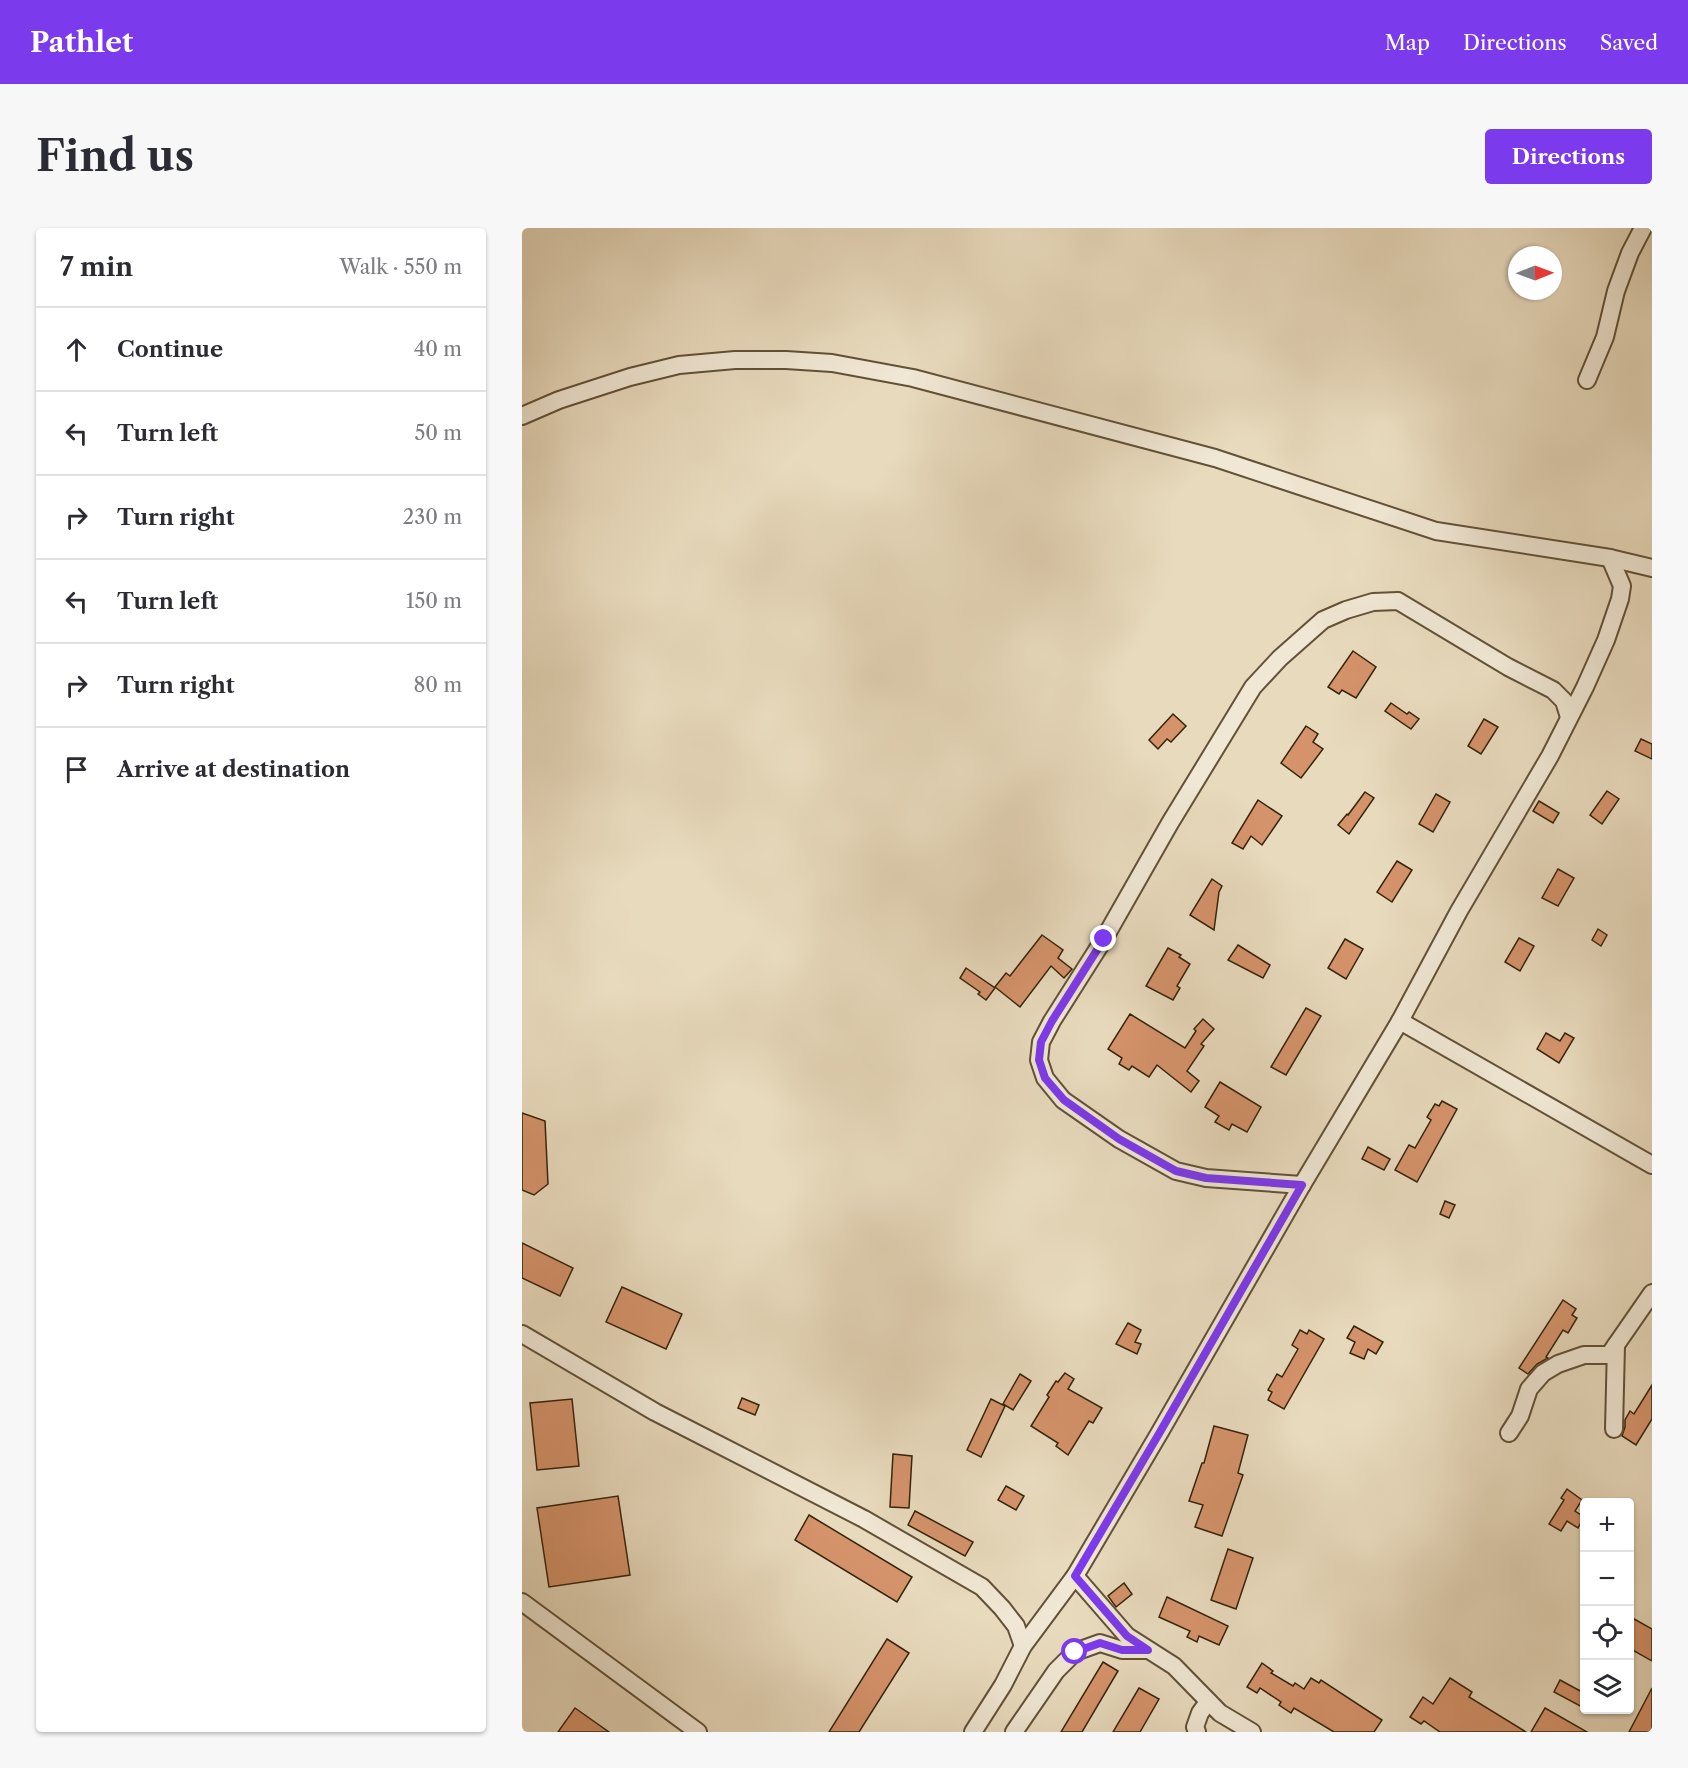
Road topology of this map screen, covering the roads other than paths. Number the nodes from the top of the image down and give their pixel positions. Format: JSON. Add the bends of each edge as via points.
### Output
{"nodes":[{"id":1,"x":1643,"y":228,"type":"edge"},
{"id":2,"x":1587,"y":380,"type":"dead end"},
{"id":3,"x":522,"y":416,"type":"edge"},
{"id":4,"x":1610,"y":558,"type":"junction"},
{"id":5,"x":1652,"y":568,"type":"edge"},
{"id":6,"x":1569,"y":717,"type":"junction"},
{"id":7,"x":1400,"y":1021,"type":"junction"},
{"id":8,"x":1652,"y":1165,"type":"edge"},
{"id":9,"x":1302,"y":1185,"type":"junction"},
{"id":10,"x":1652,"y":1293,"type":"edge"},
{"id":11,"x":522,"y":1334,"type":"edge"},
{"id":12,"x":1616,"y":1345,"type":"junction"},
{"id":13,"x":1614,"y":1429,"type":"dead end"},
{"id":14,"x":1509,"y":1433,"type":"dead end"},
{"id":15,"x":1075,"y":1576,"type":"junction"},
{"id":16,"x":522,"y":1602,"type":"edge"},
{"id":17,"x":1023,"y":1646,"type":"junction"},
{"id":18,"x":1148,"y":1650,"type":"junction"},
{"id":19,"x":1208,"y":1702,"type":"junction"},
{"id":20,"x":698,"y":1732,"type":"edge"},
{"id":21,"x":973,"y":1732,"type":"edge"},
{"id":22,"x":1014,"y":1732,"type":"edge"},
{"id":23,"x":1197,"y":1732,"type":"edge"},
{"id":24,"x":1252,"y":1732,"type":"edge"}],
"edges":[{"from":1,"to":2,"type":"street","via":[[1630,253]]},
{"from":3,"to":4,"type":"street","via":[[630,377],[680,365],[735,360],[832,363],[913,378],[1215,459],[1436,531]]},
{"from":4,"to":5,"type":"street"},
{"from":4,"to":6,"type":"street","via":[[1622,586],[1620,599],[1606,640]]},
{"from":6,"to":7,"type":"street"},
{"from":6,"to":9,"type":"street","via":[[1564,701],[1553,690],[1398,602],[1373,602],[1323,620],[1252,687],[1052,1021],[1041,1042],[1039,1060],[1045,1078],[1064,1100],[1119,1139],[1176,1171],[1206,1178]]},
{"from":7,"to":8,"type":"street"},
{"from":7,"to":9,"type":"street"},
{"from":9,"to":15,"type":"street"},
{"from":10,"to":12,"type":"street"},
{"from":11,"to":17,"type":"street","via":[[655,1412],[864,1519],[982,1587],[1016,1626]]},
{"from":12,"to":13,"type":"street"},
{"from":12,"to":14,"type":"street","via":[[1609,1355],[1584,1355],[1543,1373],[1529,1389]]},
{"from":15,"to":17,"type":"street"},
{"from":15,"to":18,"type":"street","via":[[1127,1636]]},
{"from":16,"to":20,"type":"street"},
{"from":17,"to":21,"type":"street"},
{"from":18,"to":19,"type":"street","via":[[1174,1666]]},
{"from":18,"to":22,"type":"street","via":[[1122,1650],[1100,1643],[1075,1652],[1056,1671]]},
{"from":19,"to":23,"type":"street","via":[[1200,1713]]},
{"from":19,"to":24,"type":"street"}]}
